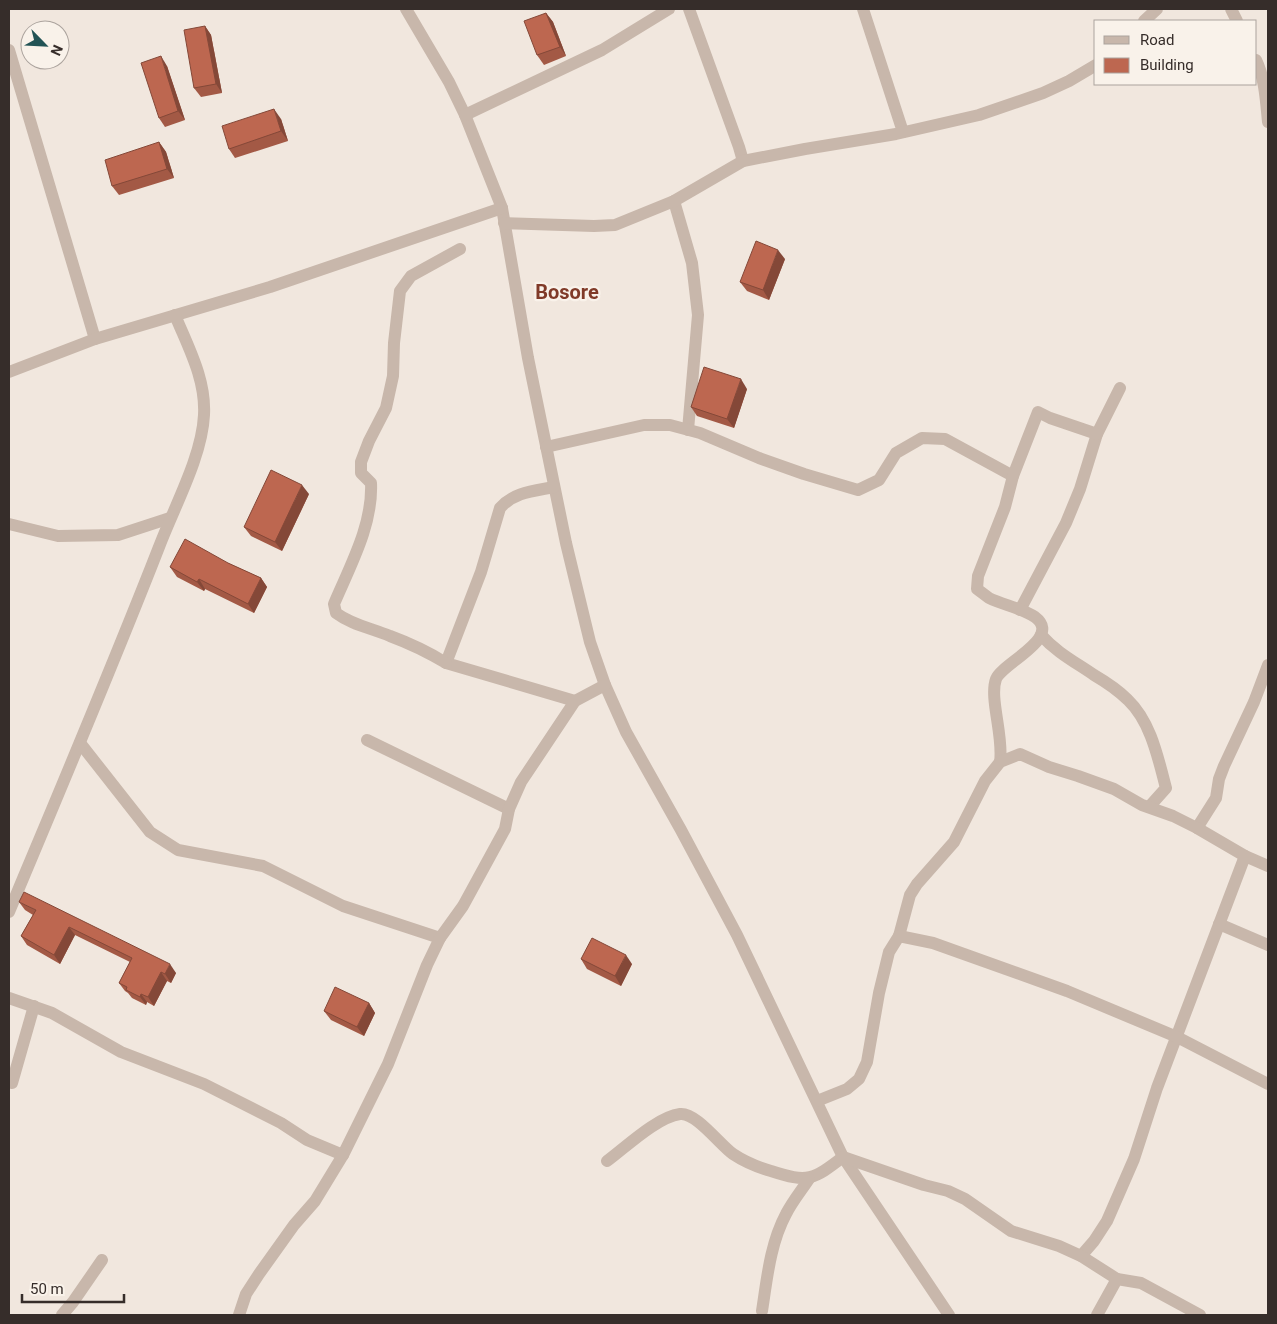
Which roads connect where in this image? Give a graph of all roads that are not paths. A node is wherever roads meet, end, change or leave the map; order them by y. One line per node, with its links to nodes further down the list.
1 (406, 9): 10 (street)
2 (669, 9): 10 (street)
3 (689, 9): 13 (street)
4 (863, 9): 12 (street)
5 (1156, 9): 6 (street)
6 (1145, 20)
7 (9, 50): 19 (street)
8 (1257, 62): 11 (street)
9 (1094, 67): 12 (street)
10 (465, 115): 15 (street)
11 (1268, 122)
12 (903, 132): 13 (street)
13 (743, 162): 14 (street)
14 (674, 201): 16 (street); 22 (street)
15 (502, 208): 16 (street); 18 (street)
16 (504, 223): 24 (street)
17 (460, 249): 31 (street)
18 (175, 315): 19 (street); 27 (street)
19 (94, 339): 20 (street)
20 (9, 372)
21 (1120, 388): 23 (street)
22 (688, 430): 24 (street); 25 (street)
23 (1097, 434): 25 (street); 29 (street)
24 (546, 447): 26 (street)
25 (1013, 476): 29 (street)
26 (554, 487): 31 (street); 33 (street)
27 (170, 518): 28 (street); 36 (street)
28 (9, 524)
29 (1020, 610): 30 (street)
30 (1042, 635): 37 (street); 38 (street)
31 (446, 662): 34 (street)
32 (1268, 665): 40 (street)
33 (605, 685): 34 (street); 53 (street)
34 (575, 701): 39 (street)
35 (367, 740): 39 (street)
36 (80, 744): 43 (street); 46 (street)
37 (1000, 762): 38 (street); 45 (street)
38 (1148, 807): 40 (street)
39 (509, 809): 46 (street)
40 (1196, 828): 41 (street)
41 (1246, 856): 42 (street); 44 (street)
42 (1268, 866)
43 (9, 912)
44 (1219, 924): 47 (street); 50 (street)
45 (899, 936): 50 (street); 53 (street)
46 (440, 938): 54 (street)
47 (1268, 945)
48 (9, 998): 49 (street)
49 (34, 1006): 51 (street); 54 (street)
50 (1177, 1037): 52 (street); 58 (street)
51 (12, 1082)
52 (1268, 1084)
53 (817, 1101): 55 (street)
54 (343, 1155): 63 (street)
55 (843, 1157): 57 (street); 58 (street); 64 (street)
56 (607, 1161): 57 (street)
57 (809, 1179): 61 (street)
58 (1081, 1256): 60 (street)
59 (102, 1260): 62 (street)
60 (1117, 1279): 65 (street); 66 (street)
61 (762, 1311)
62 (62, 1315)
63 (239, 1315)
64 (949, 1315)
65 (1097, 1315)
66 (1200, 1315)

